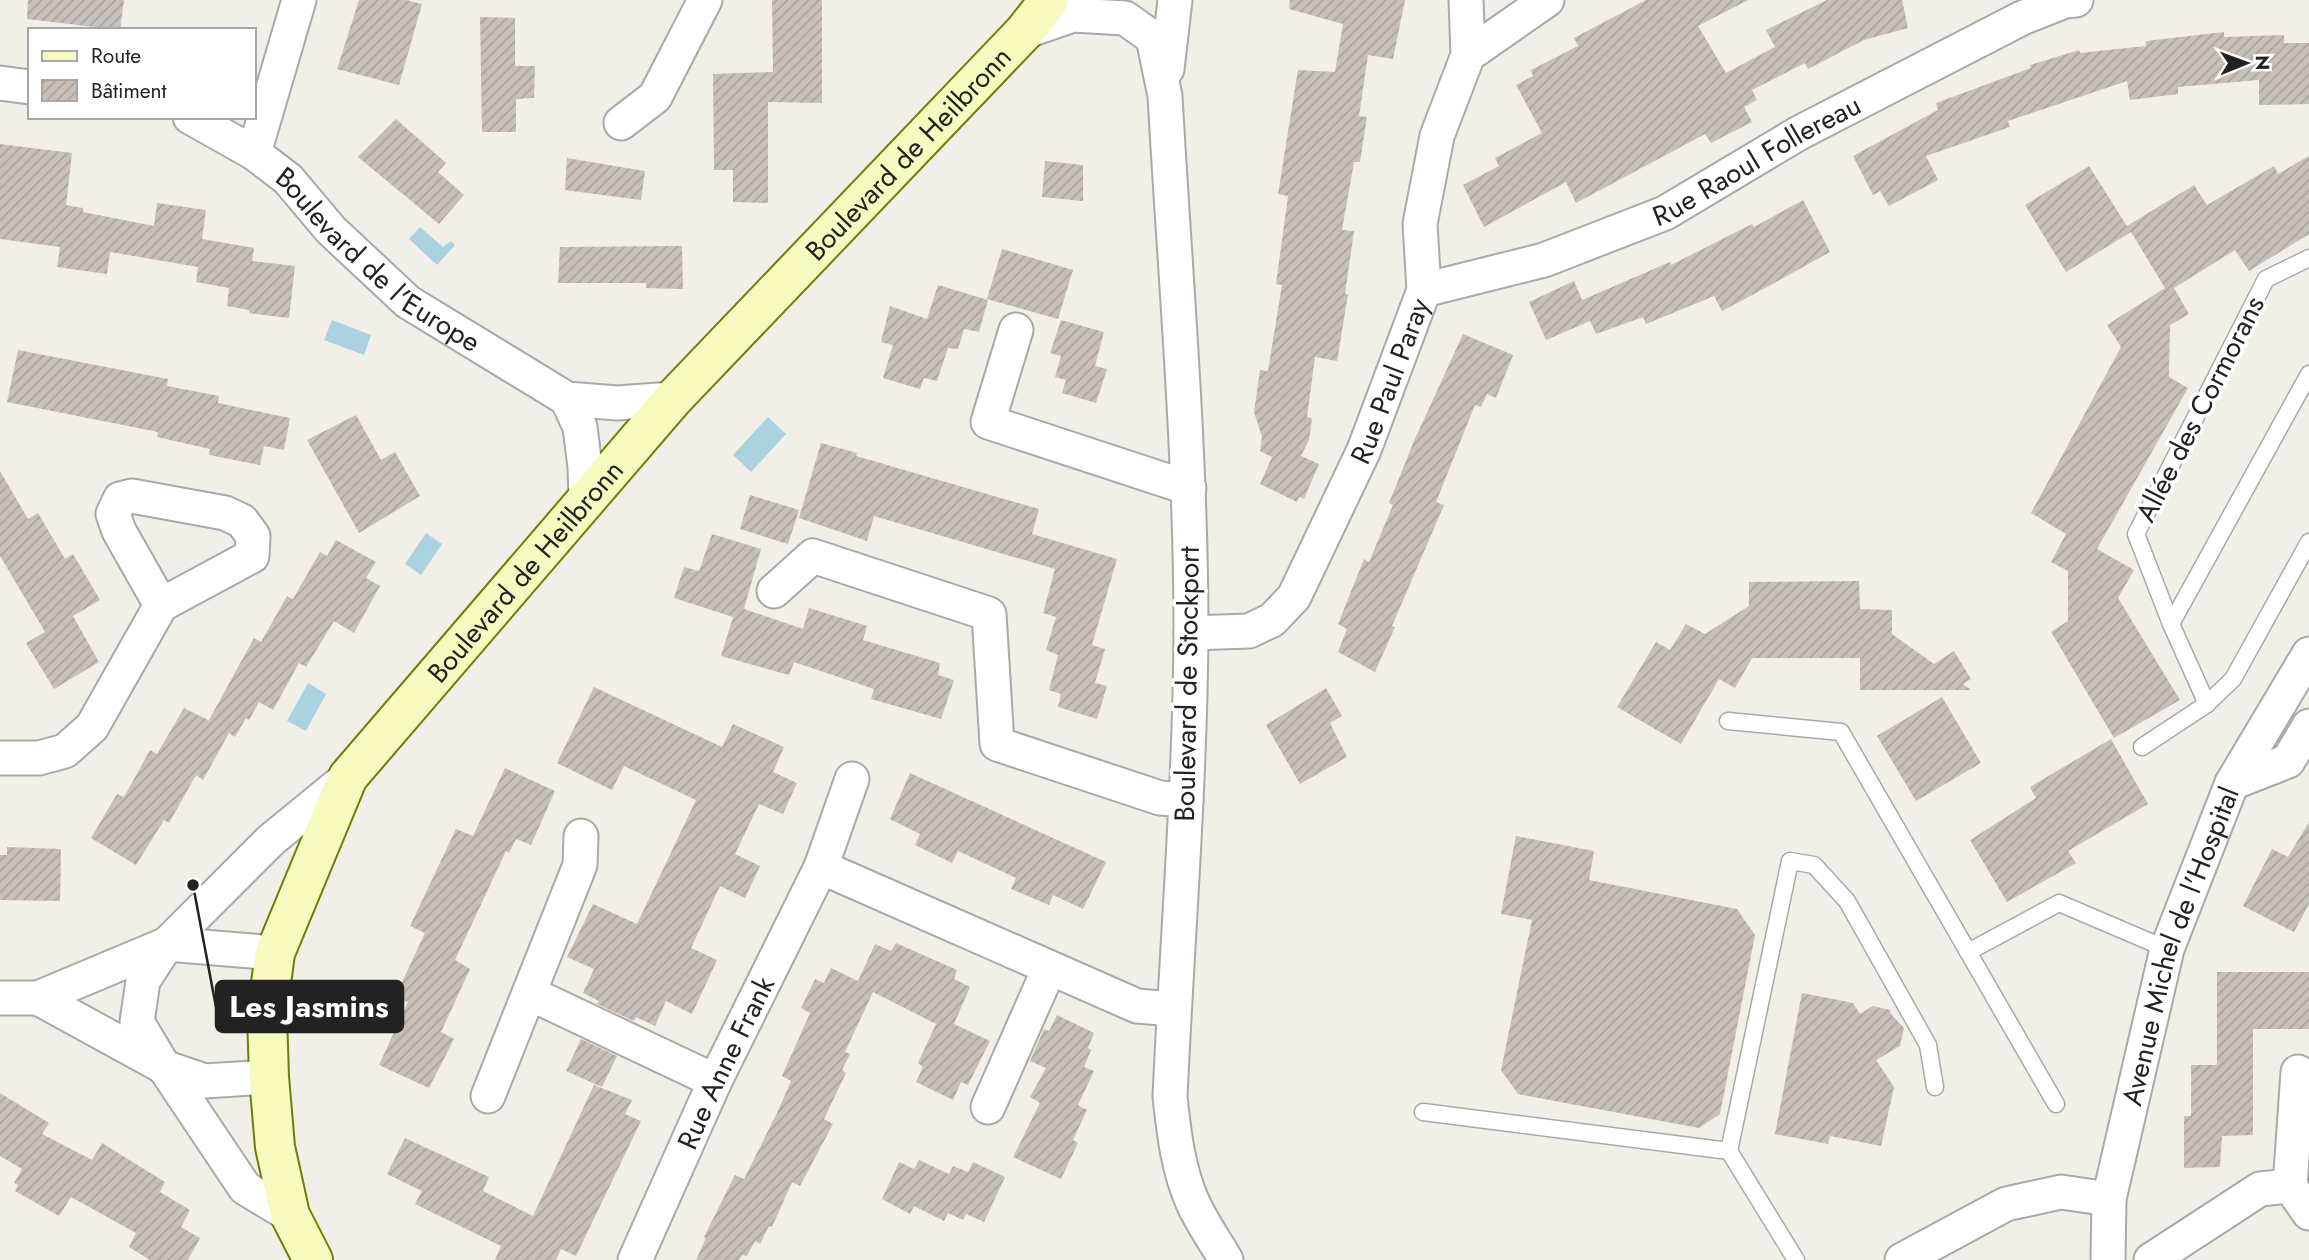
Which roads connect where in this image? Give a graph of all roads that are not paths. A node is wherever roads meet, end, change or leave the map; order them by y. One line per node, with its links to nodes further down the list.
1 (299, 0): 15 (street)
2 (705, 0): 14 (street)
3 (1049, 0): 8 (street, Boulevard de Heilbronn)
4 (1175, 0): 12 (street, Boulevard de Stockport)
5 (1466, 0): 9 (street)
6 (1547, 0): 9 (street)
7 (2076, 0): 17 (street, Rue Raoul Follereau)
8 (1024, 32): 12 (street, Boulevard de Stockport); 21 (street, Boulevard de Heilbronn)
9 (1468, 55): 17 (street, Rue Paul Paray)
10 (0, 83): 11 (street)
11 (28, 87)
12 (1165, 96): 22 (street, Boulevard de Stockport)
13 (194, 119): 15 (street, Boulevard de l'Europe)
14 (621, 123)
15 (254, 153): 20 (street, Boulevard de l'Europe)
16 (2309, 258): 27 (lane, Allée des Cormorans)
17 (1424, 290): 28 (street, Rue Paul Paray)
18 (1016, 330): 22 (street)
19 (2309, 374): 27 (lane)
20 (567, 399): 21 (street, Boulevard de l'Europe); 23 (street)
21 (673, 399): 23 (street, Boulevard de Heilbronn)
22 (1189, 488): 28 (street, Boulevard de Stockport)
23 (586, 500): 35 (street, Boulevard de Heilbronn)
24 (2309, 542): 30 (lane)
25 (774, 591): 38 (street)
26 (161, 605): 34 (street)
27 (2171, 624): 30 (lane, Allée des Cormorans)
28 (1191, 634): 38 (street, Boulevard de Stockport)
29 (2309, 654): 37 (street, Avenue Michel de l'Hospital)
30 (2207, 704): 33 (lane)
31 (1728, 721): 43 (lane)
32 (2309, 726): 37 (street)
33 (2142, 747)
34 (0, 758)
35 (348, 777): 41 (street); 44 (street, Boulevard de Heilbronn)
36 (852, 779): 40 (street, Rue Anne Frank)
37 (2232, 783): 42 (street, Avenue Michel de l'Hospital)
38 (1186, 800): 49 (street, Boulevard de Stockport)
39 (581, 836): 46 (street)
40 (821, 867): 45 (street); 53 (street, Rue Anne Frank)
41 (167, 944): 44 (street); 48 (street); 50 (street)
42 (2167, 949): 43 (lane); 61 (street, Avenue Michel de l'Hospital)
43 (1968, 952): 56 (lane)
44 (275, 953): 52 (street, Boulevard de Heilbronn)
45 (1049, 969): 49 (street); 57 (street)
46 (529, 993): 53 (street); 55 (street)
47 (0, 998): 48 (street)
48 (38, 998): 50 (street)
49 (1174, 1009): 66 (street, Boulevard de Stockport)
50 (164, 1067): 52 (street); 63 (street)
51 (2298, 1072): 60 (street)
52 (269, 1077): 63 (street, Boulevard de Heilbronn)
53 (715, 1081): 65 (street, Rue Anne Frank)
54 (1935, 1087): 59 (lane)
55 (488, 1096)
56 (2056, 1104)
57 (988, 1107)
58 (1423, 1112): 59 (lane)
59 (1729, 1151): 67 (lane)
60 (2290, 1186): 62 (street); 70 (street)
61 (2109, 1199): 68 (street); 69 (street, Avenue Michel de l'Hospital)
62 (2309, 1213)
63 (290, 1214): 64 (street, Boulevard de Heilbronn)
64 (313, 1260)
65 (635, 1260)
66 (1226, 1260)
67 (1796, 1260)
68 (1902, 1260)
69 (2108, 1260)
70 (2151, 1260)

